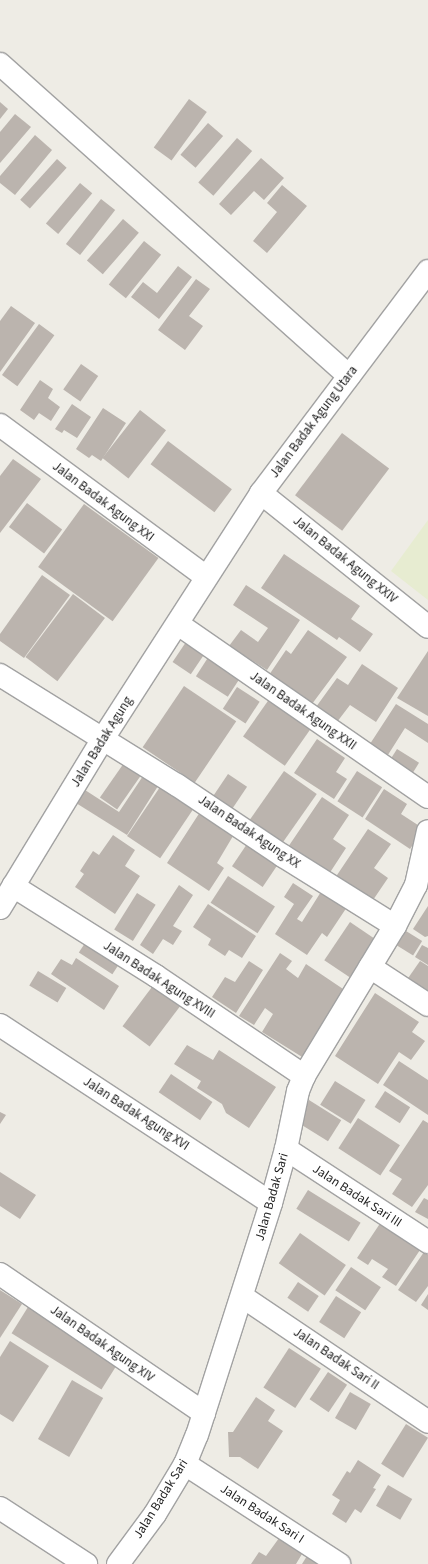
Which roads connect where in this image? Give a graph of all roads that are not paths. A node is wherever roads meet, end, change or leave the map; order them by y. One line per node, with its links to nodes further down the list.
1 (0, 64): 3 (street)
2 (428, 271): 3 (street, Jalan Badak Agung Utara)
3 (349, 376): 5 (street, Jalan Badak Agung Utara)
4 (0, 425): 6 (street, Jalan Badak Agung XXI)
5 (261, 493): 6 (street, Jalan Badak Agung Utara); 8 (street, Jalan Badak Agung XXIV)
6 (206, 577): 7 (street, Jalan Badak Agung)
7 (178, 624): 10 (street, Jalan Badak Agung); 11 (street, Jalan Badak Agung XXII)
8 (428, 626)
9 (0, 675): 10 (street, Jalan Badak Agung XX)
10 (102, 740): 13 (street, Jalan Badak Agung); 16 (street, Jalan Badak Agung XX)
11 (428, 797)
12 (428, 831): 14 (street, Jalan Badak Sari)
13 (13, 886): 15 (street, Jalan Badak Agung); 20 (street, Jalan Badak Agung XVIII)
14 (422, 889): 16 (street, Jalan Badak Sari)
15 (0, 908)
16 (395, 926): 17 (street, Jalan Badak Sari)
17 (370, 967): 18 (street); 20 (street, Jalan Badak Sari)
18 (428, 1005)
19 (0, 1025): 22 (street, Jalan Badak Agung XVI)
20 (304, 1076): 21 (street, Jalan Badak Sari)
21 (286, 1149): 22 (street, Jalan Badak Sari); 23 (street, Jalan Badak Sari III)
22 (271, 1203): 25 (street, Jalan Badak Sari)
23 (428, 1242)
24 (0, 1274): 26 (street, Jalan Badak Agung XIV)
25 (243, 1297): 26 (street, Jalan Badak Sari); 27 (street, Jalan Badak Sari II)
26 (204, 1413): 28 (street, Jalan Badak Sari)
27 (428, 1422)
28 (185, 1464): 31 (street, Jalan Badak Sari); 32 (street, Jalan Badak Sari I)
29 (0, 1508): 30 (street)
30 (86, 1564)
31 (118, 1564)
32 (339, 1564)

